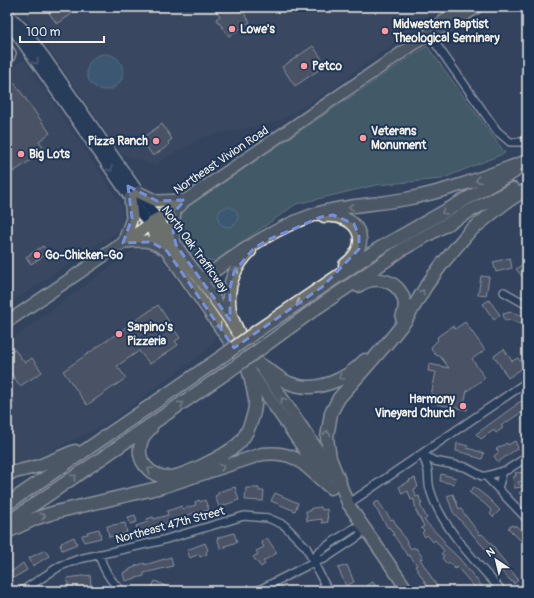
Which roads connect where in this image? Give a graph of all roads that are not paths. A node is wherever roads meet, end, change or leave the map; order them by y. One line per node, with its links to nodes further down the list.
1 (459, 7): 4 (main road, Northeast Vivion Road)
2 (477, 7): 4 (main road, Northeast Vivion Road)
3 (8, 17): 12 (main road, North Oak Trafficway)
4 (429, 34): 7 (street); 13 (main road, Northeast Vivion Road)
5 (7, 46): 6 (street)
6 (7, 61)
7 (527, 140)
8 (527, 160): 17 (highway, one-way to 17)
9 (527, 165): 18 (highway, one-way to 18)
10 (527, 183): 21 (highway)
11 (527, 189): 36 (highway, one-way to 11)
12 (134, 195): 13 (main road); 14 (main road, North Oak Trafficway); 15 (main road)
13 (185, 200): 14 (main road, Northeast Vivion Road); 16 (main road)
14 (153, 222): 15 (main road, Northeast Vivion Road); 16 (main road, North Oak Trafficway); 22 (main road)
15 (123, 243): 16 (main road); 23 (main road, Northeast Vivion Road)
16 (171, 248): 17 (main road, North Oak Trafficway); 25 (main road, North Oak Trafficway, one-way to 25)
17 (201, 280): 22 (main road, North Oak Trafficway)
18 (322, 287): 24 (highway, one-way to 18); 28 (highway, one-way to 28, bridge)
19 (504, 292): 20 (street)
20 (527, 305)
21 (318, 307): 25 (highway, one-way to 25); 27 (highway, one-way to 21, bridge)
22 (226, 315): 24 (main road, North Oak Trafficway)
23 (7, 322)
24 (239, 334): 25 (main road, North Oak Trafficway)
25 (253, 365): 27 (highway, one-way to 27); 36 (main road, North Oak Trafficway)
26 (527, 382): 29 (street)
27 (163, 416): 41 (highway, one-way to 27)
28 (96, 442): 34 (highway); 38 (highway)
29 (422, 454): 31 (street); 32 (street); 39 (street)
30 (527, 457): 33 (street)
31 (434, 461): 32 (street); 35 (street)
32 (427, 467): 51 (street)
33 (504, 471): 35 (street); 37 (street)
34 (7, 474)
35 (486, 476): 37 (street)
36 (336, 486): 39 (main road, North Oak Trafficway); 43 (highway, one-way to 36)
37 (498, 488): 40 (street)
38 (7, 504)
39 (348, 504): 42 (main road, North Oak Trafficway)
40 (527, 519)
41 (7, 523)
42 (364, 528): 45 (street); 50 (main road, North Oak Trafficway)
43 (7, 532)
44 (99, 554): 45 (street, Northeast 47th Street); 46 (street, Northeast 47th Street); 47 (street)
45 (314, 562): 48 (street); 49 (street, Northeast 47th Street)
46 (22, 591)
47 (122, 591)
48 (257, 591)
49 (328, 591)
50 (408, 591)
51 (502, 591)

